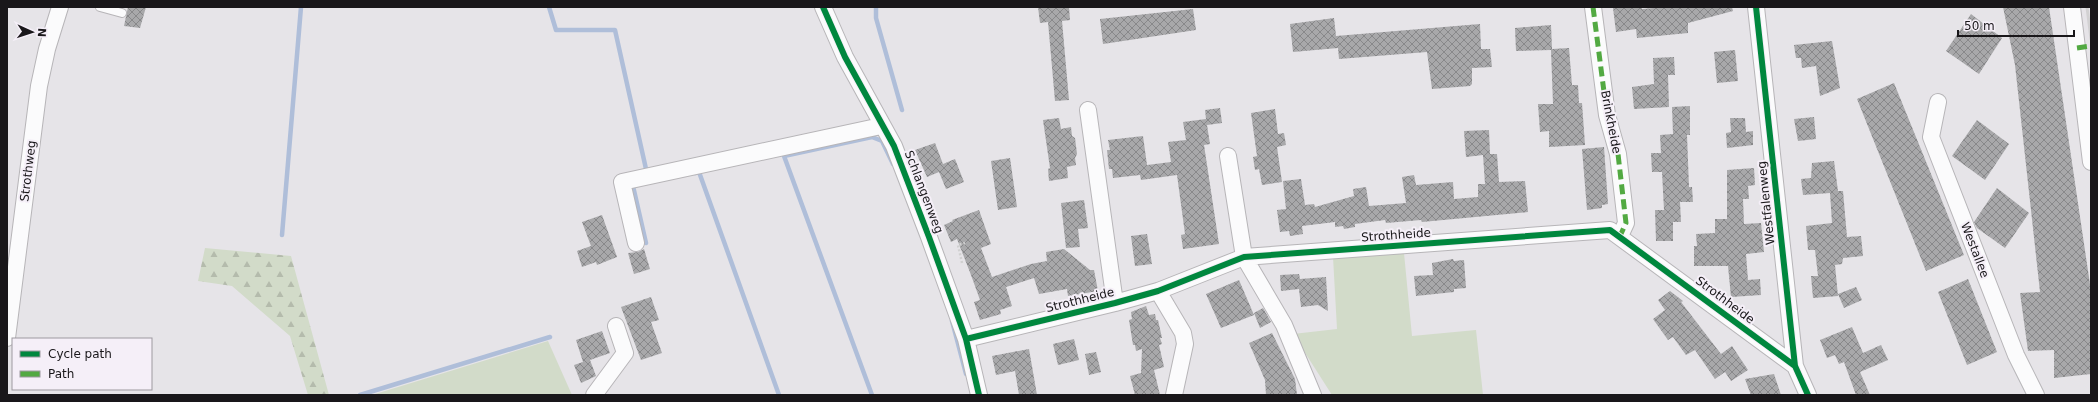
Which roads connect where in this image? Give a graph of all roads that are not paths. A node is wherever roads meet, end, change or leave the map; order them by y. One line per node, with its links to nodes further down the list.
1 (60, 7): 17 (street, Strothweg)
2 (100, 7): 7 (lane)
3 (823, 7): 10 (street, Schlangenweg)
4 (1593, 7): 13 (street, Brinkheide)
5 (1756, 7): 22 (street, Westfalenweg)
6 (2072, 7): 12 (street)
7 (122, 13)
8 (1938, 102): 28 (street, Westallee)
9 (1088, 110): 18 (street, Strothheide)
10 (881, 126): 14 (street); 21 (street, Schlangenweg)
11 (1228, 156): 15 (street)
12 (2091, 162)
13 (1620, 236): 15 (street, Strothheide); 22 (street, Strothheide)
14 (636, 243)
15 (1244, 257): 16 (street, Strothheide); 26 (street)
16 (1158, 290): 18 (street, Strothheide); 25 (street)
17 (9, 296): 20 (street, Strothweg)
18 (1115, 303): 21 (street, Strothheide)
19 (616, 326): 23 (street)
20 (7, 338)
21 (966, 340): 24 (street, Schlangenweg)
22 (1795, 366): 27 (street, Westfalenweg)
23 (594, 395)
24 (979, 395)
25 (1174, 395)
26 (1313, 395)
27 (1808, 395)
28 (2036, 395)

